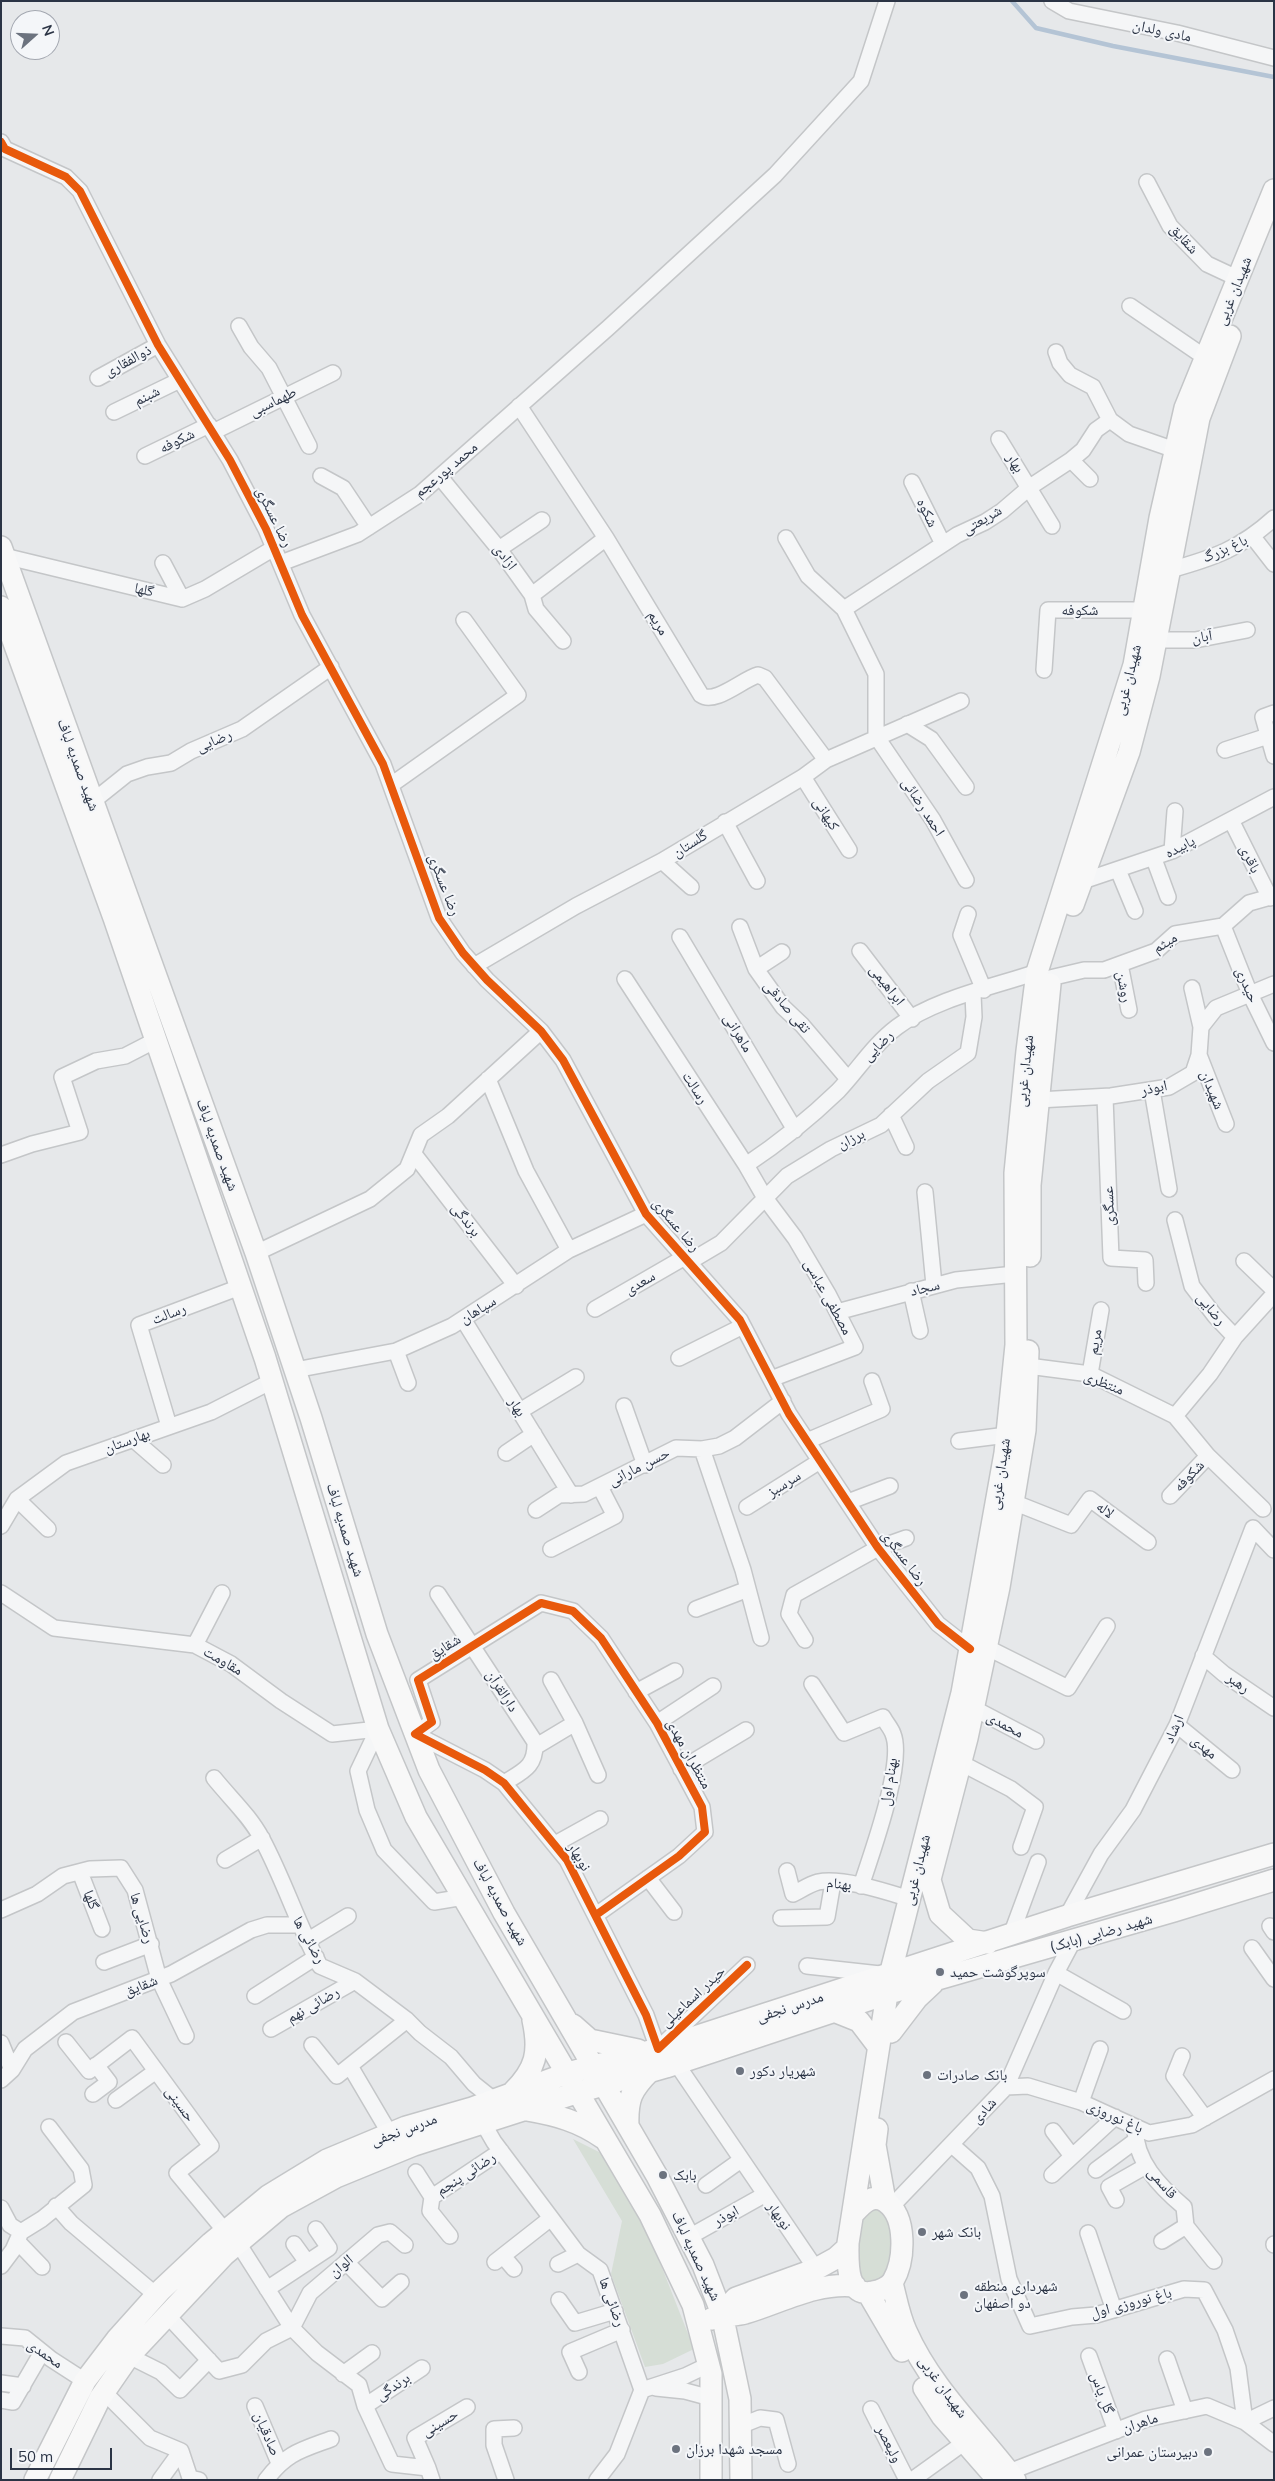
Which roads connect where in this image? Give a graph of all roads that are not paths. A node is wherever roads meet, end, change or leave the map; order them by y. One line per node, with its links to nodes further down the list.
1 (887, 1): 18 (street, محمد پورعجم)
2 (1052, 1): 3 (street, مادی ولدان)
3 (1274, 58)
4 (1, 142): 11 (street, رضا عسگری)
5 (1147, 182): 8 (street, شقایق)
6 (1274, 190): 8 (main road, شهیدان غربی)
7 (1274, 224): 46 (main road, شهیدان غربی)
8 (1239, 279): 13 (main road, شهیدان غربی)
9 (1130, 306): 13 (street)
10 (238, 326): 17 (street)
11 (158, 345): 15 (street, ذوالفقاری); 16 (street, رضا عسگری)
12 (1056, 352): 20 (street)
13 (1206, 358): 24 (main road, شهیدان غربی)
14 (333, 373): 17 (street, طهماسبی)
15 (98, 378)
16 (180, 380): 19 (street, شبنم); 21 (street, رضا عسگری)
17 (285, 397): 21 (street, طهماسبی); 23 (street)
18 (519, 406): 28 (street, محمد پورعجم); 37 (street, مریم)
19 (114, 412)
20 (1110, 420): 24 (street); 26 (street, شریعتی)
21 (211, 428): 25 (street, شکوفه); 40 (street, رضا عسگری)
22 (999, 439): 31 (street, بهار)
23 (309, 446)
24 (1175, 450): 51 (main road, شهیدان غربی)
25 (145, 456)
26 (1071, 460): 29 (street); 31 (street, شریعتی)
27 (321, 476): 35 (street)
28 (440, 478): 35 (street, محمد پورعجم); 41 (street, ازادی)
29 (1090, 479)
30 (912, 482): 39 (street, شکوه)
31 (1030, 487): 34 (street, بهار); 39 (street, شریعتی)
32 (1274, 518): 36 (street, باغ بزرگ)
33 (542, 520): 41 (street)
34 (1052, 526)
35 (369, 527): 44 (street, محمد پورعجم)
36 (1253, 537): 45 (street); 46 (street, باغ بزرگ)
37 (606, 538): 47 (street); 65 (street, مریم)
38 (786, 538): 50 (street)
39 (943, 544): 50 (street, شریعتی)
40 (274, 548): 44 (street, رضا عسگری); 48 (street)
41 (499, 549): 47 (street, ازادی)
42 (3, 551): 48 (street, گلها); 70 (main road, شهید صمدیه لباف)
43 (163, 563): 48 (street)
44 (280, 563): 56 (street, رضا عسگری)
45 (1274, 564)
46 (1170, 570): 54 (main road, شهیدان غربی)
47 (532, 594): 55 (street, ازادی)
48 (182, 598)
49 (1, 606): 79 (main road, شهید صمدیه لباف)
50 (844, 609): 61 (street)
51 (1143, 610): 57 (street, شکوفه); 96 (main road, شهیدان غربی)
52 (464, 620): 67 (street)
53 (1247, 630): 54 (street, آبان)
54 (1156, 640): 82 (main road, شهیدان غربی)
55 (564, 641)
56 (331, 667): 67 (street, رضا عسگری); 70 (street, رضایی)
57 (1044, 670)
58 (961, 701): 60 (street, گلستان)
59 (1268, 715): 62 (street)
60 (906, 724): 61 (street, گلستان); 68 (street)
61 (876, 736): 65 (street, گلستان); 80 (street, احمد رضائی)
62 (1268, 736): 63 (street); 64 (street)
63 (1225, 750)
64 (1274, 756)
65 (826, 760): 66 (street, گلستان)
66 (802, 777): 73 (street, گلستان); 74 (street, کیهانی)
67 (391, 785): 94 (street, رضا عسگری)
68 (966, 787)
69 (1274, 797): 72 (street, پابیده)
70 (92, 802): 79 (main road, شهید صمدیه لباف)
71 (1175, 811): 75 (street)
72 (1231, 820): 75 (street, پابیده); 84 (street, باقری)
73 (725, 822): 77 (street, گلستان); 81 (street)
74 (849, 850)
75 (1172, 851): 76 (street, پابیده)
76 (1154, 859): 78 (street, پابیده); 85 (street)
77 (662, 861): 83 (street); 94 (street, گلستان)
78 (1118, 870): 82 (street, پابیده); 86 (street)
79 (109, 877): 106 (main road, شهید صمدیه لباف); 127 (main road, شهید صمدیه لباف)
80 (966, 880)
81 (757, 881)
82 (1080, 882): 96 (main road, شهیدان غربی)
83 (691, 887)
84 (1272, 897): 88 (street)
85 (1168, 898)
86 (1135, 911)
87 (968, 914): 100 (street)
88 (1223, 926): 93 (street, میثم); 101 (street, حیدری)
89 (740, 927): 95 (street, تقی صادقی)
90 (680, 937): 116 (street, ماهرانی)
91 (860, 951): 103 (street, ابراهیمی)
92 (782, 952): 95 (street)
93 (1120, 964): 96 (street, میثم); 102 (street, روشن)
94 (474, 966): 105 (street, رضا عسگری)
95 (756, 969): 110 (street, تقی صادقی)
96 (1044, 975): 100 (street, رضایی); 113 (main road, شهیدان غربی); 130 (main road, شهیدان غربی)
97 (624, 979): 120 (street, رسالت)
98 (1274, 984): 101 (street)
99 (1192, 988): 104 (street, ابوذر)
100 (978, 992): 103 (street, رضایی); 114 (street, برزان)
101 (1250, 994): 104 (street); 107 (street, حیدری)
102 (1129, 1010)
103 (912, 1019): 110 (street, رضایی)
104 (1201, 1027): 108 (street, ابوذر)
105 (541, 1031): 109 (street); 124 (street, رضا عسگری)
106 (156, 1040): 119 (street); 133 (main road, شهید صمدیه لباف)
107 (1274, 1043)
108 (1199, 1055): 111 (street, ابوذر); 115 (street, شهیدان)
109 (488, 1079): 118 (street); 126 (street)
110 (848, 1079): 116 (street, رضایی)
111 (1152, 1090): 112 (street, ابوذر); 121 (street)
112 (1105, 1097): 113 (street, ابوذر); 131 (street, عسگری)
113 (1038, 1100): 147 (main road, شهیدان غربی)
114 (891, 1115): 117 (street); 123 (street, برزان)
115 (1226, 1124)
116 (795, 1130): 120 (street, رضایی)
117 (906, 1146)
118 (414, 1154): 127 (street); 134 (street, برندگی)
119 (1, 1155)
120 (746, 1165): 123 (street, رسالت)
121 (1170, 1190)
122 (925, 1192): 132 (street)
123 (766, 1198): 128 (street, برزان); 140 (street, مصطفی عباسی)
124 (646, 1214): 126 (street, سپاهان); 128 (street, رضا عسگری)
125 (1175, 1220): 144 (street, رضایی)
126 (569, 1250): 134 (street, سپاهان)
127 (256, 1254): 148 (main road, شهید صمدیه لباف)
128 (687, 1260): 138 (street, سعدی); 142 (street, رضا عسگری)
129 (1244, 1261): 135 (street)
130 (1015, 1274): 132 (street, سجاد); 161 (main road, شهیدان غربی)
131 (1146, 1283)
132 (934, 1285): 136 (street, سجاد)
133 (240, 1286): 152 (main road, شهید صمدیه لباف); 159 (street, رسالت)
134 (516, 1286): 141 (street, سپاهان)
135 (1274, 1290)
136 (912, 1291): 140 (street, سجاد); 143 (street)
137 (1274, 1294): 144 (street)
138 (595, 1310)
139 (1101, 1310): 149 (street, مریم)
140 (837, 1312): 151 (street, مصطفی عباسی)
141 (463, 1319): 145 (street, سپاهان); 157 (street, بهار)
142 (743, 1326): 146 (street); 151 (street, رضا عسگری)
143 (920, 1331)
144 (1235, 1337): 158 (street)
145 (396, 1351): 148 (street, سپاهان); 154 (street)
146 (679, 1358)
147 (1028, 1366): 149 (street, منتظری); 177 (main road, شهیدان غربی)
148 (295, 1370): 214 (main road, شهید صمدیه لباف)
149 (1090, 1374): 158 (street, منتظری)
150 (576, 1377): 157 (street)
151 (771, 1379): 155 (street, رضا عسگری)
152 (272, 1381): 159 (street, بهارستان); 212 (main road, شهید صمدیه لباف)
153 (872, 1381): 163 (street)
154 (408, 1383)
155 (783, 1402): 163 (street, رضا عسگری); 165 (street, حسن مارانی)
156 (624, 1406): 170 (street)
157 (520, 1411): 160 (street, بهار)
158 (1175, 1416): 167 (street, منتظری)
159 (168, 1426): 162 (street, بهارستان)
160 (534, 1434): 166 (street); 173 (street, بهار)
161 (1006, 1435): 164 (street); 183 (main road, شهیدان غربی)
162 (133, 1439): 169 (street); 175 (street, بهارستان)
163 (807, 1441): 168 (street, رضا عسگری)
164 (959, 1441)
165 (702, 1450): 170 (street, حسن مارانی); 189 (street)
166 (506, 1453)
167 (1208, 1456): 174 (street, شکوفه); 179 (street, منتظری)
168 (820, 1461): 176 (street, رضا عسگری); 178 (street, سرسبز)
169 (163, 1465)
170 (645, 1465): 172 (street, حسن مارانی)
171 (890, 1486): 176 (street)
172 (600, 1487): 173 (street, حسن مارانی); 187 (street)
173 (571, 1495): 180 (street, حسن مارانی)
174 (1170, 1496)
175 (17, 1499): 181 (street, بهارستان); 182 (street)
176 (848, 1502): 186 (street, رضا عسگری)
177 (1013, 1502): 183 (main road, شهیدان غربی); 185 (street, لاله)
178 (747, 1507)
179 (1263, 1509)
180 (536, 1510)
181 (1, 1526)
182 (48, 1529)
183 (999, 1534): 200 (main road, شهیدان غربی)
184 (906, 1538): 186 (street)
185 (1148, 1542)
186 (878, 1548): 197 (street); 200 (street, رضا عسگری)
187 (551, 1550)
188 (1274, 1550): 201 (street, ارشاد)
189 (748, 1589): 194 (street); 196 (street)
190 (1, 1593): 198 (street, مقاومت)
191 (222, 1593): 198 (street)
192 (438, 1594): 199 (street, دارالقرآن)
193 (541, 1603): 199 (street, شقایق); 206 (street, منتظران مهدی)
194 (696, 1608)
195 (1107, 1626): 200 (street, رضا عسگری)
196 (761, 1638)
197 (806, 1640)
198 (195, 1645): 212 (street, مقاومت)
199 (472, 1646): 214 (street, شقایق); 216 (street, دارالقرآن)
200 (978, 1648): 207 (main road, شهیدان غربی); 238 (main road, شهیدان غربی)
201 (1203, 1656): 208 (street, رهبر); 211 (street, ارشاد)
202 (675, 1670): 206 (street)
203 (551, 1680): 209 (street)
204 (812, 1684): 236 (street, بهنام اول)
205 (713, 1686): 210 (street)
206 (636, 1692): 210 (street, منتظران مهدی)
207 (973, 1708): 215 (street, محمدی); 217 (main road, شهیدان غربی)
208 (1274, 1708)
209 (576, 1723): 216 (street); 220 (street)
210 (657, 1723): 218 (street, منتظران مهدی)
211 (1177, 1725): 219 (street, مهدی); 243 (street, ارشاد)
212 (378, 1729): 237 (main road, شهید صمدیه لباف); 237 (street)
213 (746, 1730): 218 (street)
214 (414, 1734): 222 (street, نوبهار); 267 (main road, شهید صمدیه لباف)
215 (1036, 1741)
216 (535, 1747): 222 (street)
217 (960, 1763): 226 (street); 233 (main road, شهیدان غربی)
218 (681, 1769): 232 (street, منتظران مهدی)
219 (1232, 1770)
220 (598, 1775)
221 (214, 1778): 224 (street, رضائی ها)
222 (504, 1783): 225 (street, نوبهار)
223 (600, 1818): 225 (street)
224 (262, 1838): 228 (street); 245 (street, رضائی ها)
225 (555, 1844): 241 (street, نوبهار)
226 (1021, 1847)
227 (1274, 1854): 243 (main road, شهید رضایی (بابک))
228 (225, 1860)
229 (1038, 1862): 247 (street)
230 (787, 1871): 235 (street, بهنام)
231 (80, 1872): 239 (street, رضایی ها); 246 (street, گلها); 251 (street, رضایی ها)
232 (648, 1878): 240 (street); 241 (street, منتظران مهدی)
233 (930, 1880): 250 (main road); 262 (main road, شهیدان غربی)
234 (1274, 1880): 249 (main road, شهید رضایی (بابک))
235 (832, 1882): 236 (street, بهنام); 244 (street)
236 (861, 1886): 238 (street, بهنام)
237 (464, 1897): 264 (main road, شهید صمدیه لباف)
238 (910, 1899): 262 (main road, شهیدان غربی)
239 (1, 1910)
240 (674, 1912)
241 (596, 1915): 277 (street, نوبهار)
242 (348, 1916): 248 (street)
243 (1067, 1916): 247 (main road, شهید رضایی (بابک))
244 (781, 1918)
245 (299, 1925): 248 (street, رضائی ها); 258 (street, شقایق)
246 (102, 1929)
247 (1011, 1935): 250 (main road, شهید رضایی (بابک))
248 (307, 1941): 253 (street, رضائی ها)
249 (1073, 1941): 257 (street, شادی); 260 (main road, شهید رضایی (بابک))
250 (988, 1943): 262 (main road, شهید رضایی (بابک))
251 (151, 1944): 254 (street); 258 (street, رضایی ها)
252 (1252, 1948): 259 (street)
253 (316, 1957): 261 (street, رضائی ها); 263 (street)
254 (104, 1962)
255 (747, 1965): 277 (street, حیدر اسماعیلی)
256 (807, 1966): 262 (street)
257 (1056, 1973): 266 (street); 287 (street, شادی)
258 (160, 1979): 270 (street, رضایی ها); 284 (street, شقایق)
259 (1274, 1979)
260 (937, 1980): 262 (main road, شهید رضایی (بابک)); 271 (main road)
261 (355, 1981): 268 (street, رضائی ها); 269 (street, رضائی نهم)
262 (894, 1983): 265 (main road, مدرس نجفی); 271 (main road, شهیدان غربی); 277 (main road, مدرس نجفی)
263 (255, 1996)
264 (531, 2010): 283 (main road, شهید صمدیه لباف); 291 (main road)
265 (834, 2011): 271 (main road); 278 (main road, مدرس نجفی)
266 (1123, 2011)
267 (565, 2018): 277 (main road); 281 (main road, شهید صمدیه لباف)
268 (406, 2020): 280 (street); 291 (street, رضائی ها)
269 (271, 2029)
270 (186, 2036)
271 (885, 2039): 314 (main road, شهیدان غربی); 317 (main road, شهیدان غربی)
272 (66, 2042): 279 (street)
273 (1, 2043): 284 (street)
274 (312, 2045): 280 (street)
275 (1100, 2049): 292 (street)
276 (1182, 2056): 294 (street)
277 (652, 2057): 278 (main road, مدرس نجفی); 281 (main road, مدرس نجفی); 286 (main road, مدرس نجفی); 296 (main road)
278 (676, 2063): 305 (street, نوبهار)
279 (96, 2066): 282 (street, حسینی); 289 (street)
280 (350, 2066): 299 (street)
281 (593, 2066): 283 (main road, مدرس نجفی); 286 (main road, شهید صمدیه لباف)
282 (156, 2071): 290 (street); 324 (street, حسینی)
283 (568, 2073): 288 (main road, شهید صمدیه لباف); 291 (main road, مدرس نجفی)
284 (7, 2075)
285 (1273, 2082): 294 (street, باغ نوروزی)
286 (604, 2085): 288 (main road, مدرس نجفی); 296 (main road, شهید صمدیه لباف)
287 (1006, 2087): 292 (street, باغ نوروزی); 302 (street, شادی)
288 (579, 2092): 291 (main road, مدرس نجفی); 301 (main road, شهید صمدیه لباف)
289 (93, 2094)
290 (116, 2100)
291 (510, 2101): 295 (main road, مدرس نجفی); 299 (main road, مدرس نجفی); 301 (main road)
292 (1081, 2102): 293 (street, باغ نوروزی)
293 (1115, 2117): 300 (street, باغ نوروزی); 304 (street)
294 (1205, 2118): 300 (street, باغ نوروزی)
295 (483, 2123): 303 (street, رضائی ها); 324 (main road, مدرس نجفی)
296 (628, 2126): 325 (main road, شهید صمدیه لباف)
297 (48, 2127): 315 (street)
298 (1053, 2131): 304 (street)
299 (390, 2134): 324 (main road, مدرس نجفی)
300 (1135, 2134): 306 (street, قاسمی); 307 (street)
301 (608, 2141): 349 (main road, شهید صمدیه لباف)
302 (952, 2146): 314 (street, شادی); 345 (street, باغ نوروزی اول)
303 (501, 2151): 312 (street, رضائی پنجم); 318 (street, رضائی ها)
304 (1072, 2156): 309 (street)
305 (741, 2160): 310 (street); 311 (street, نوبهار)
306 (1146, 2166): 313 (street); 319 (street, قاسمی)
307 (1096, 2170)
308 (416, 2172): 312 (street)
309 (1052, 2175)
310 (706, 2185)
311 (764, 2195): 325 (street, ابوذر); 338 (street, نوبهار)
312 (432, 2197): 323 (street)
313 (1116, 2200)
314 (888, 2204): 317 (main road); 340 (main road)
315 (56, 2206): 322 (street); 343 (street)
316 (1, 2208): 322 (street)
317 (854, 2212): 329 (main road)
318 (551, 2218): 330 (street, رضائی ها); 337 (street)
319 (1186, 2226): 326 (street); 331 (street, قاسمی)
320 (316, 2229): 332 (street)
321 (1088, 2233): 345 (street)
322 (19, 2236): 335 (street); 336 (street)
323 (450, 2236)
324 (232, 2237): 341 (street, حسینی); 343 (main road, مدرس نجفی); 348 (main road, مدرس نجفی)
325 (689, 2237): 347 (main road, شهید صمدیه لباف)
326 (1162, 2241)
327 (294, 2244): 332 (street)
328 (406, 2245): 333 (street, الوان)
329 (848, 2247): 338 (main road); 342 (main road)
330 (578, 2254): 334 (street); 346 (street, رضائی ها)
331 (1214, 2260)
332 (307, 2262): 341 (street)
333 (346, 2262): 339 (street); 350 (street, الوان)
334 (558, 2264)
335 (1, 2266)
336 (42, 2267)
337 (514, 2269)
338 (816, 2269): 347 (main road)
339 (400, 2282)
340 (892, 2283): 342 (main road); 387 (main road, شهیدان غربی)
341 (267, 2289): 350 (street, حسینی)
342 (861, 2290): 347 (main road); 381 (main road, شهیدان غربی)
343 (156, 2295): 363 (main road, مدرس نجفی)
344 (559, 2300): 346 (street)
345 (1114, 2310): 376 (street, باغ نوروزی اول)
346 (615, 2311): 351 (street, رضائی ها)
347 (722, 2314): 349 (main road); 377 (main road, شهید صمدیه لباف)
348 (167, 2315): 355 (main road, مدرس نجفی); 358 (street)
349 (698, 2324): 359 (main road, شهید صمدیه لباف)
350 (292, 2328): 358 (street); 362 (street, حسینی)
351 (622, 2330): 361 (street); 366 (street, رضائی ها)
352 (1, 2336): 353 (street, محمدی)
353 (42, 2352): 363 (street, محمدی); 365 (street)
354 (372, 2353): 362 (street)
355 (129, 2356): 358 (street); 367 (main road, مدرس نجفی)
356 (1089, 2356): 379 (street, گل یاس)
357 (1167, 2358): 375 (street)
358 (209, 2360)
359 (708, 2365): 366 (street); 368 (main road, شهید صمدیه لباف)
360 (422, 2368): 371 (street, برندگی)
361 (579, 2372)
362 (343, 2374): 371 (street, حسینی)
363 (86, 2380): 388 (main road, مدرس نجفی)
364 (1, 2383): 365 (street)
365 (23, 2386): 369 (street)
366 (642, 2390): 368 (street); 394 (street)
367 (104, 2392): 383 (street); 389 (main road, مدرس نجفی)
368 (711, 2398): 395 (main road, شهید صمدیه لباف)
369 (1, 2400)
370 (255, 2406): 384 (street, صادقیان)
371 (365, 2406): 386 (street, حسینی)
372 (467, 2407): 386 (street, حسینی)
373 (1274, 2408): 376 (street)
374 (872, 2409): 397 (street, ولیعصر)
375 (1185, 2411): 376 (street, ماهران); 379 (street, ماهران)
376 (1245, 2422): 382 (street, ماهران)
377 (740, 2426): 385 (street); 396 (main road, شهید صمدیه لباف)
378 (514, 2428): 393 (street)
379 (1116, 2431): 387 (street, ماهران)
380 (331, 2440): 384 (street)
381 (965, 2442): 387 (main road, شهیدان غربی); 398 (street, ولیعصر)
382 (1274, 2444)
383 (181, 2450): 390 (street); 391 (street)
384 (279, 2462): 392 (street)
385 (788, 2464)
386 (430, 2474)
387 (1007, 2477)
388 (35, 2480)
389 (60, 2480)
390 (160, 2480)
391 (198, 2480)
392 (266, 2480)
393 (506, 2480)
394 (597, 2480)
395 (711, 2480)
396 (741, 2480)
397 (907, 2480)
398 (912, 2480)

